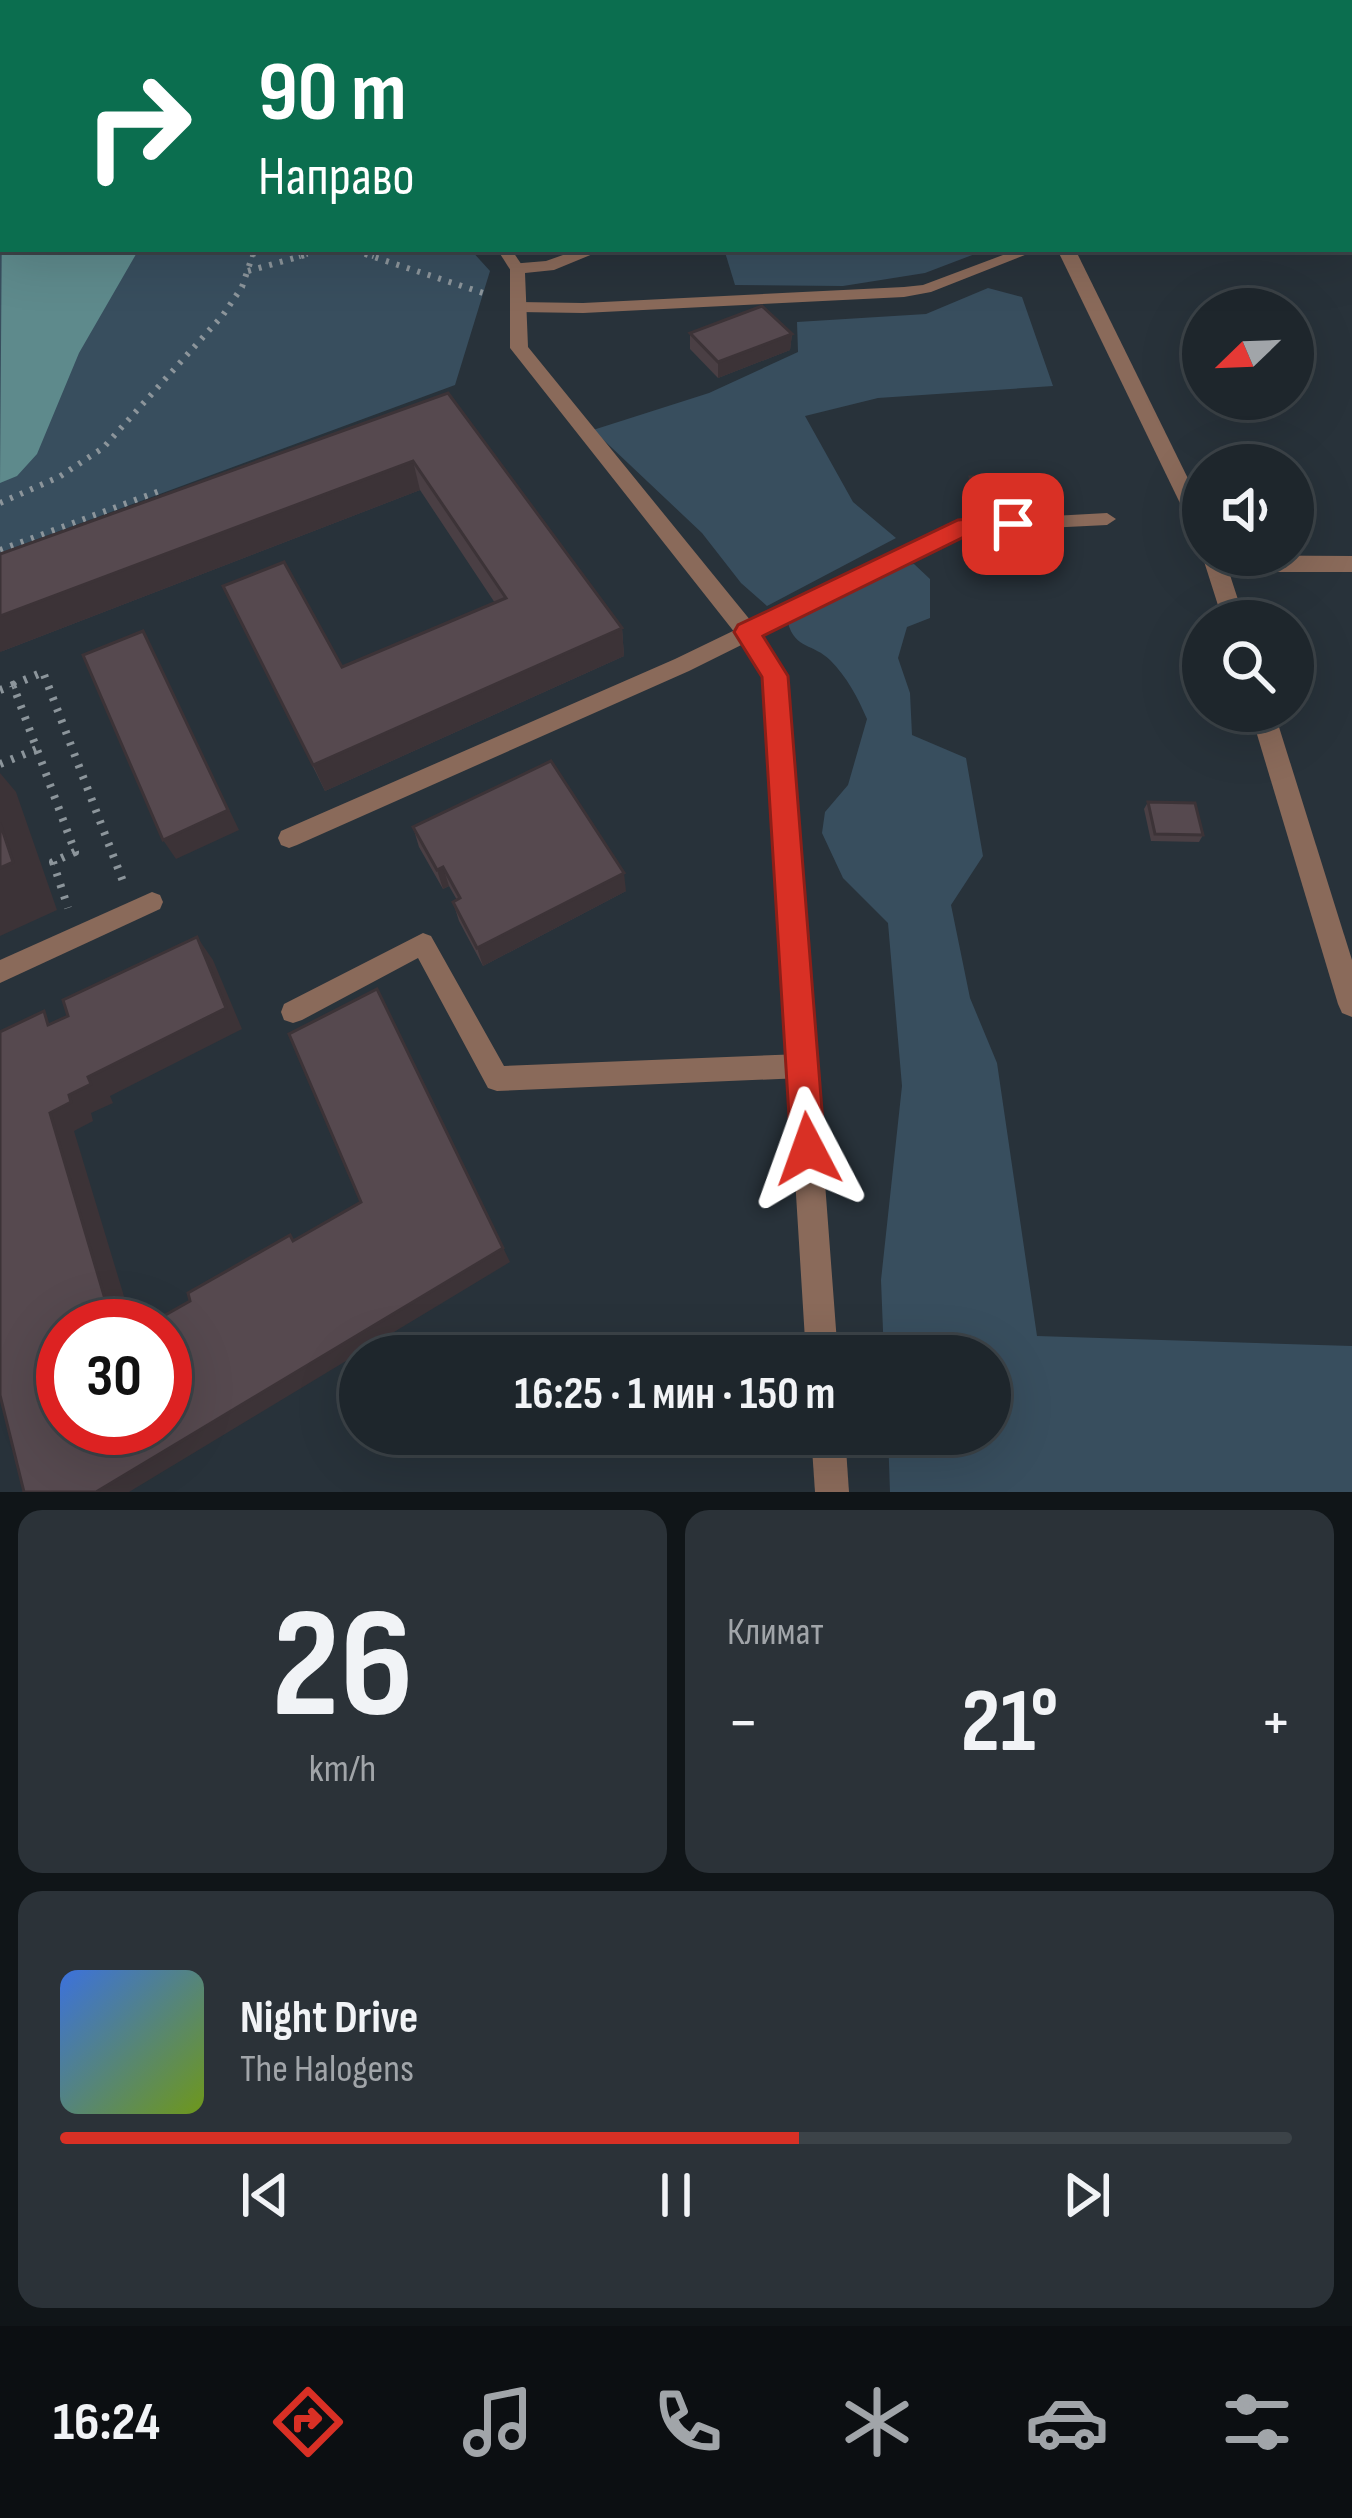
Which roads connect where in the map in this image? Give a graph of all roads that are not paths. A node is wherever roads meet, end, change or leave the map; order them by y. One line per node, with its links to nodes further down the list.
1 (588, 252): 4 (street)
2 (1025, 252): 5 (lane)
3 (1067, 252): 6 (street)
4 (510, 259): 5 (street)
5 (519, 307): 10 (street)
6 (1182, 487)
7 (1107, 519): 10 (lane)
8 (1314, 562): 9 (street)
9 (1352, 563)
10 (747, 632): 12 (lane); 17 (street)
11 (1268, 732): 15 (street)
12 (289, 838)
13 (140, 898): 14 (lane)
14 (0, 972)
15 (1352, 1004)
16 (292, 1012): 17 (lane)
17 (802, 1066): 18 (street)
18 (821, 1335)
19 (829, 1455): 20 (street)
20 (832, 1492)

